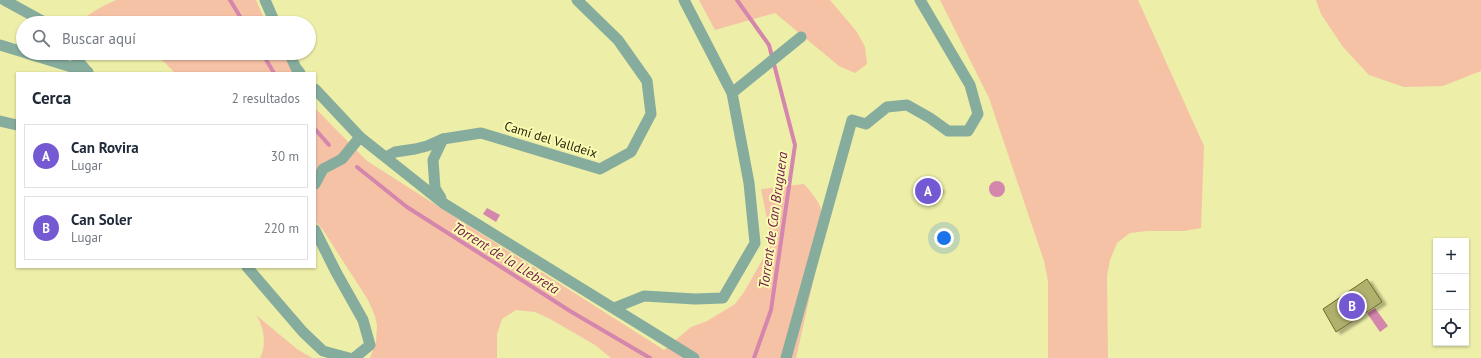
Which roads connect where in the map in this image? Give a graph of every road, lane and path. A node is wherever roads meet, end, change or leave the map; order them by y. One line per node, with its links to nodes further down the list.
1 (4, 0): 6 (street)
2 (265, 0): 7 (street)
3 (577, 0): 22 (street, Camí del Valldeix)
4 (684, 0): 18 (street)
5 (920, 0): 32 (street)
6 (33, 16)
7 (272, 16)
8 (801, 37): 18 (street)
9 (0, 45): 10 (street)
10 (16, 50)
11 (46, 60): 14 (street)
12 (78, 60): 15 (street)
13 (292, 60): 16 (street)
14 (85, 72)
15 (87, 72)
16 (299, 72)
17 (316, 90): 21 (street)
18 (732, 93): 28 (street)
19 (0, 121): 20 (street)
20 (16, 125)
21 (360, 137): 23 (street); 24 (street)
22 (443, 139): 23 (street, Camí del Valldeix); 25 (street)
23 (386, 157): 25 (street)
24 (316, 182)
25 (443, 202): 28 (street)
26 (316, 232): 30 (street)
27 (248, 268): 29 (street)
28 (614, 308): 31 (street)
29 (349, 358)
30 (354, 358)
31 (694, 358)
32 (786, 358)

